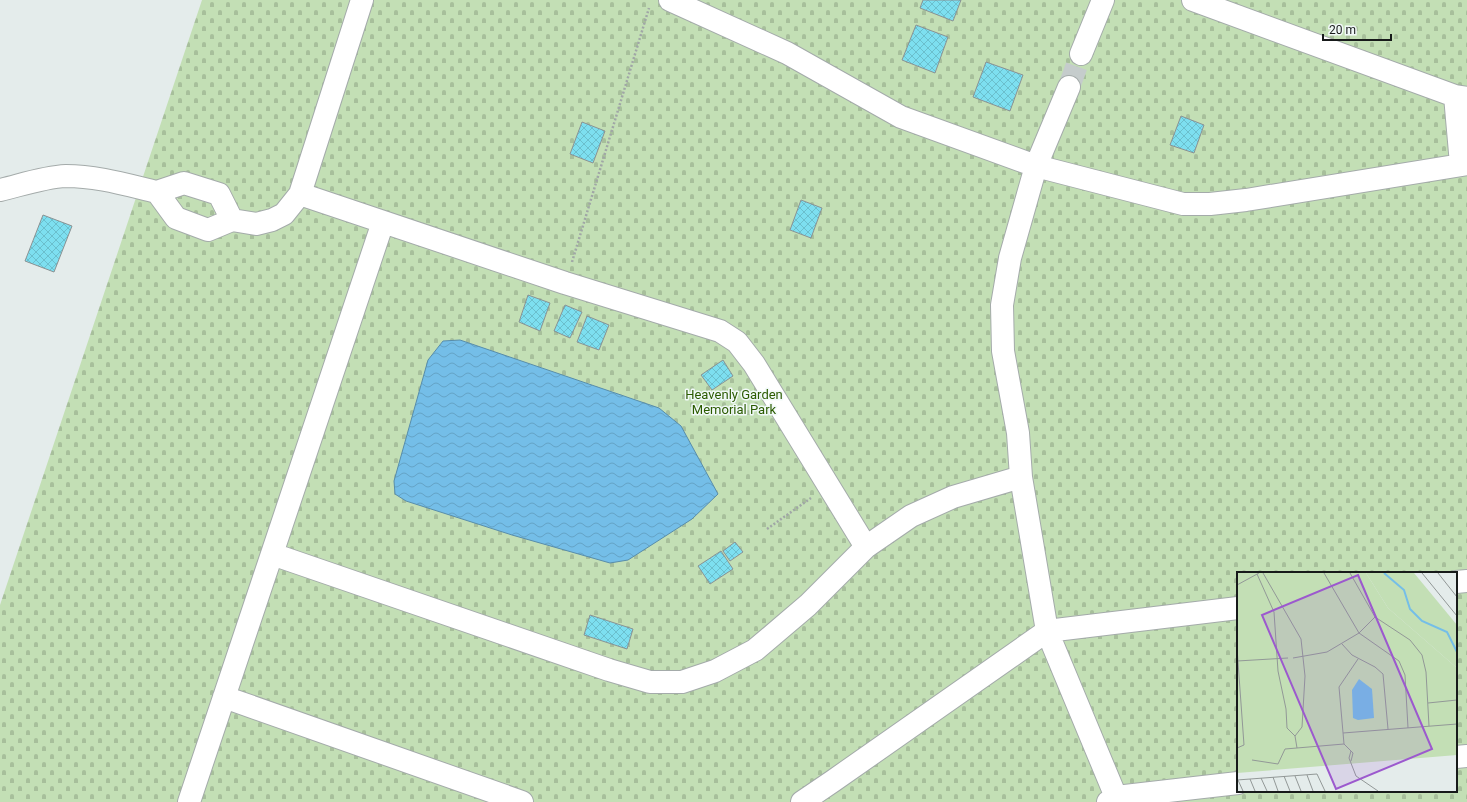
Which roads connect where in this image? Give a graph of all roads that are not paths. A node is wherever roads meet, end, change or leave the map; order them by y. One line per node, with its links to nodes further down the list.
1 (362, 0): 12 (lane)
2 (670, 0): 9 (lane)
3 (1103, 0): 5 (lane)
4 (1193, 0): 7 (lane)
5 (1081, 54)
6 (1068, 87): 9 (lane)
7 (1461, 97): 8 (lane)
8 (1464, 164): 9 (lane)
9 (1036, 166): 15 (lane)
10 (0, 190): 11 (lane)
11 (157, 192): 13 (lane); 13 (lane)
12 (300, 194): 13 (lane); 14 (lane)
13 (232, 220)
14 (383, 222): 16 (lane); 17 (lane)
15 (1021, 477): 16 (lane); 21 (lane)
16 (866, 547): 17 (lane)
17 (272, 554): 22 (lane)
18 (1467, 581): 19 (lane)
19 (1457, 582)
20 (1237, 608): 21 (lane)
21 (1047, 631): 26 (lane); 29 (lane)
22 (224, 697): 27 (lane); 28 (lane)
23 (1467, 756): 24 (lane)
24 (1457, 757)
25 (1237, 783): 26 (lane)
26 (1112, 799)
27 (189, 802)
28 (522, 802)
29 (802, 802)

